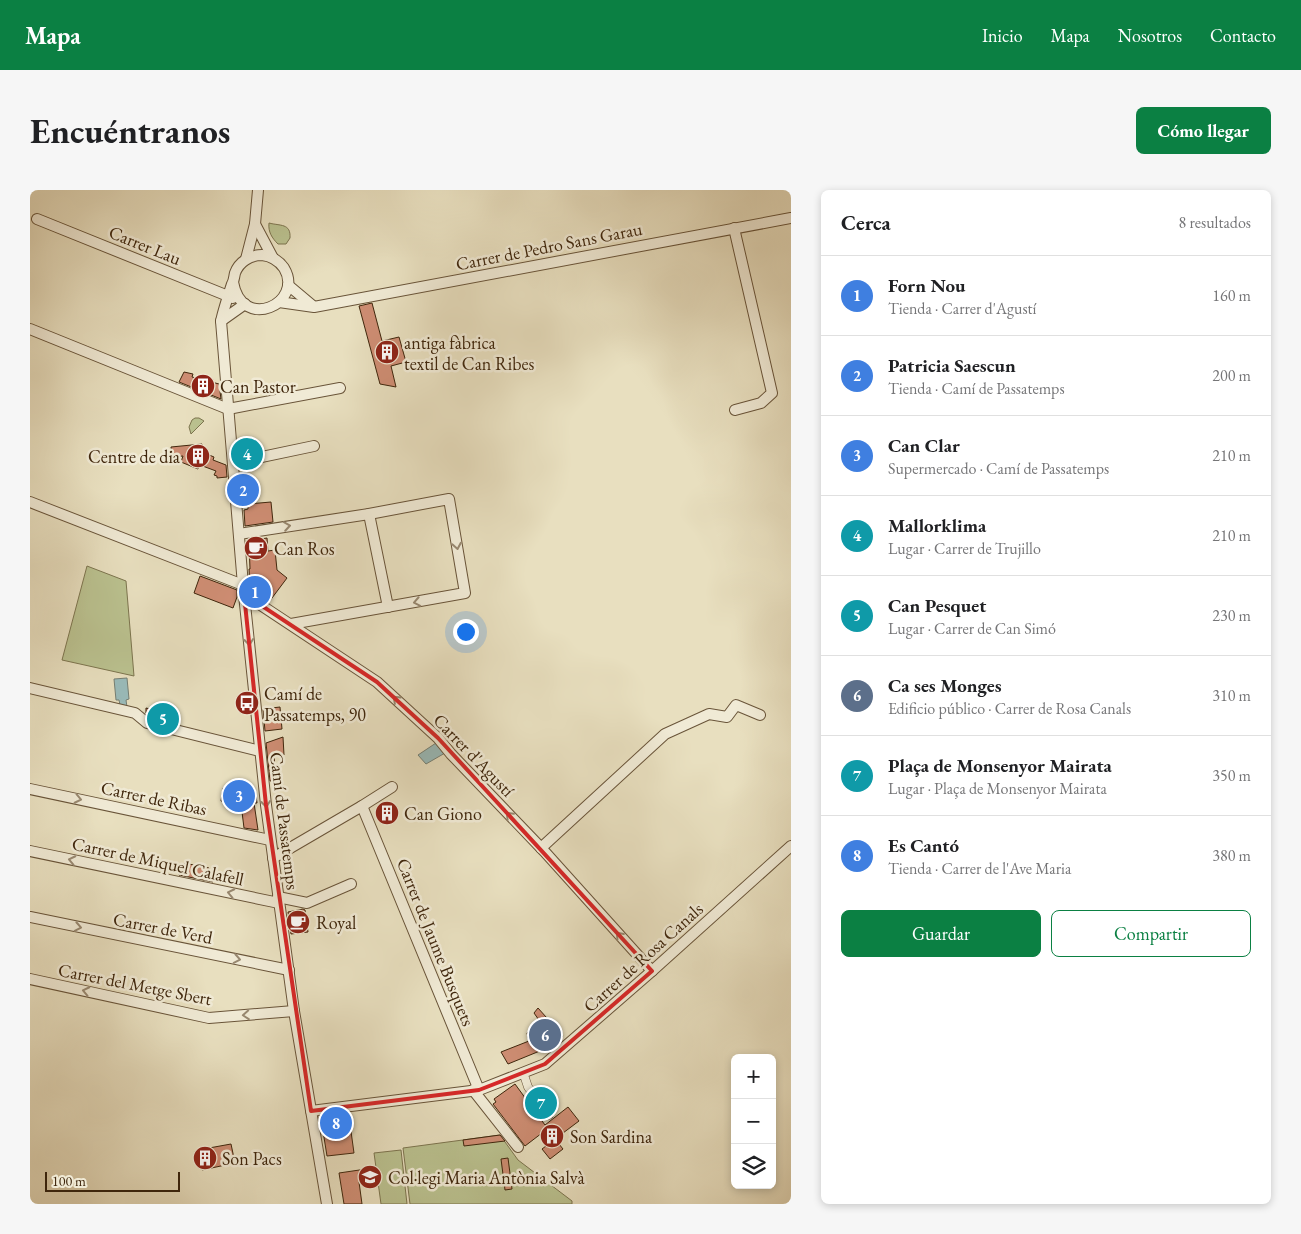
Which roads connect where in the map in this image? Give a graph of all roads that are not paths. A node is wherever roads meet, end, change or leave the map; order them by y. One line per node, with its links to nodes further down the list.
1 (258, 190): 4 (street)
2 (791, 218): 5 (street, Carrer de Pedro Sans Garau)
3 (37, 219): 10 (street, Carrer Lau)
4 (255, 224): 6 (street); 7 (street)
5 (734, 228): 13 (street, Carrer de Pedro Sans Garau); 18 (street)
6 (273, 258): 7 (street); 9 (street)
7 (246, 259): 8 (street)
8 (233, 282): 10 (street); 12 (street)
9 (288, 285): 11 (street); 13 (street)
10 (228, 296): 12 (street, Carrer Lau); 14 (street)
11 (279, 302): 12 (street); 13 (street, Carrer de Pedro Sans Garau)
12 (243, 303): 14 (street)
13 (314, 307)
14 (221, 321): 17 (street, Camí de Passatemps)
15 (30, 329): 17 (street)
16 (340, 388): 17 (street)
17 (228, 409): 20 (street, Camí de Passatemps)
18 (735, 410)
19 (314, 446): 20 (street)
20 (233, 463): 23 (street, Camí de Passatemps)
21 (30, 502): 24 (street, Carrer d'Agustí)
22 (369, 514): 23 (street, one-way to 22); 25 (street); 25 (street, one-way to 25)
23 (238, 534): 24 (street, Camí de Passatemps)
24 (243, 589): 26 (street, Carrer d'Agustí); 29 (street, Camí de Passatemps, one-way to 29)
25 (388, 607): 26 (street)
26 (291, 624): 35 (street, Carrer d'Agustí, one-way to 26)
27 (30, 688): 29 (street)
28 (760, 715): 35 (street)
29 (260, 751): 33 (street, Camí de Passatemps, one-way to 33)
30 (392, 787): 32 (street)
31 (30, 789): 33 (street, Carrer de Ribas, one-way to 33)
32 (362, 806): 37 (street); 46 (street, Carrer de Jaume Busquets)
33 (270, 840): 37 (street, Camí de Passatemps)
34 (791, 846): 42 (street, Carrer de Rosa Canals)
35 (541, 848): 42 (street, Carrer d'Agustí, one-way to 35)
36 (30, 851): 39 (street, Carrer de Miquel Calafell, one-way to 36)
37 (273, 858): 39 (street, Camí de Passatemps)
38 (351, 884): 39 (street, Carrer de Miquel Calafell)
39 (279, 900): 41 (street, Camí de Passatemps)
40 (30, 917): 41 (street, Carrer de Verd, one-way to 41)
41 (289, 970): 44 (street, Camí de Passatemps)
42 (652, 971): 45 (street, Carrer de Rosa Canals)
43 (30, 979): 44 (street, Carrer del Metge Sbert, one-way to 43)
44 (294, 1011): 47 (street, Camí de Passatemps)
45 (523, 1072): 46 (street, Carrer de Rosa Canals); 48 (street)
46 (476, 1090): 47 (street, Carrer de Rosa Canals); 49 (street, Carrer de Jaume Busquets)
47 (311, 1111): 50 (street, Camí de Passatemps)
48 (549, 1115)
49 (518, 1148)
50 (327, 1204)

